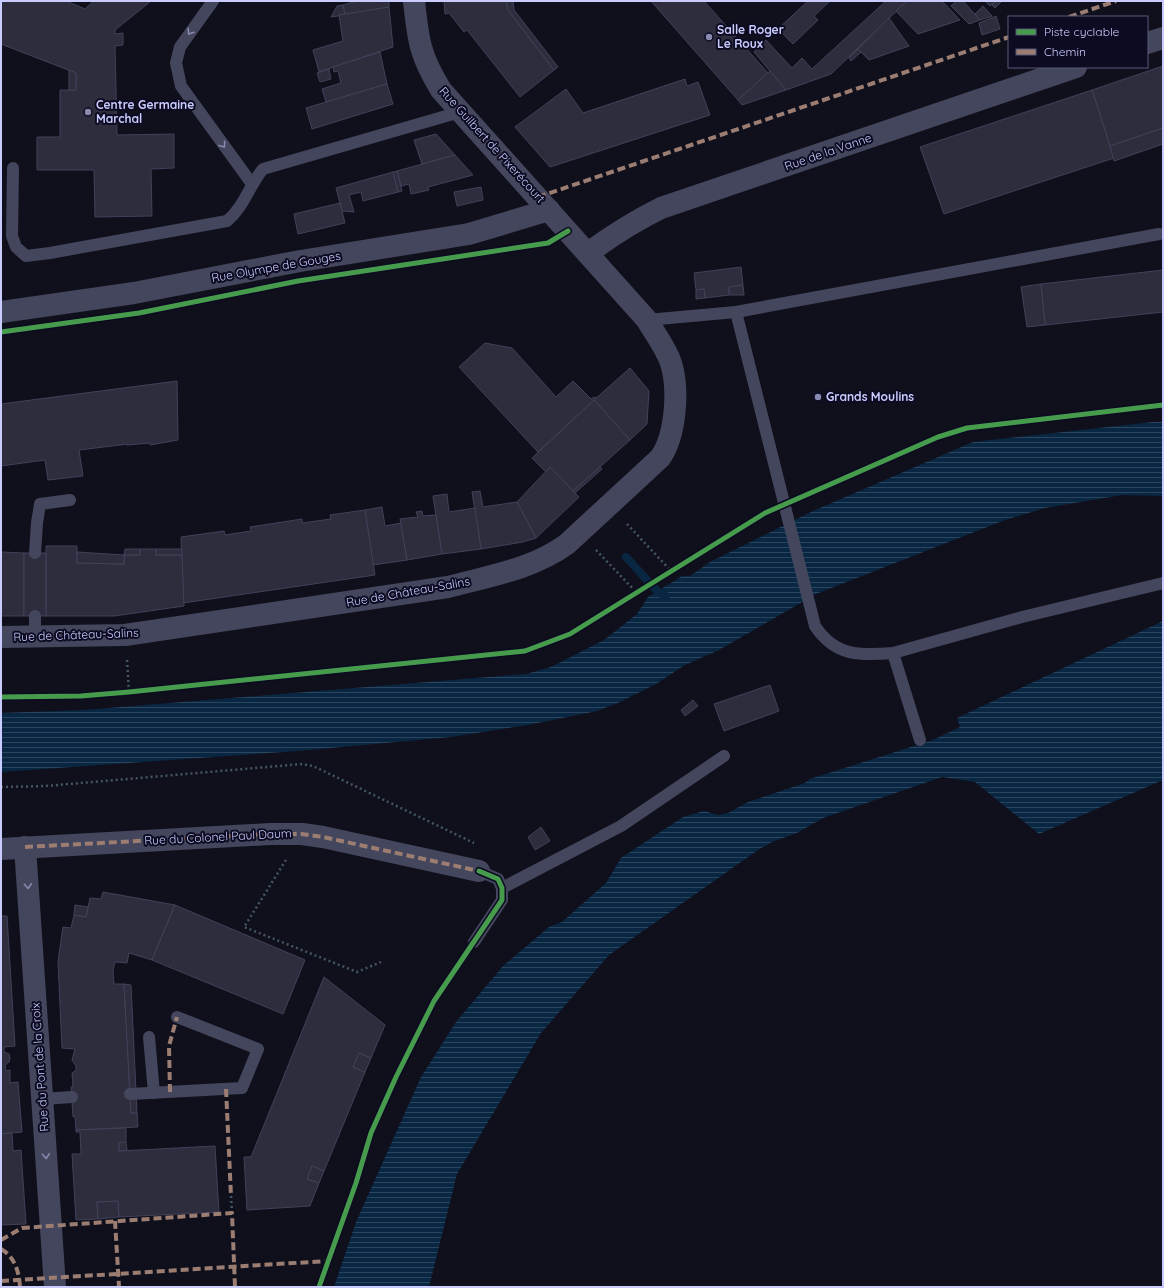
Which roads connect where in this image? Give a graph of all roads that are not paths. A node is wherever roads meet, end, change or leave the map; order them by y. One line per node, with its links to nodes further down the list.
1 (213, 1): 8 (lane, one-way to 8)
2 (414, 1): 6 (street, Rue Guilbert de Pixerécourt)
3 (1163, 38): 4 (street)
4 (1148, 43)
5 (1073, 68): 11 (street, Rue de la Vanne)
6 (460, 112): 8 (lane); 9 (street, Rue Guilbert de Pixerécourt)
7 (13, 168): 8 (lane)
8 (252, 184)
9 (549, 210): 11 (street, Rue Guilbert de Pixerécourt); 12 (street, Rue Olympe de Gouges)
10 (1159, 234): 13 (lane)
11 (588, 253): 14 (street, Rue de Château-Salins)
12 (1, 312)
13 (736, 312): 14 (lane); 19 (lane)
14 (647, 320): 18 (street, Rue de Château-Salins)
15 (70, 500): 16 (lane)
16 (35, 553)
17 (1163, 583): 19 (lane)
18 (1, 637)
19 (892, 653): 20 (lane)
20 (920, 740)
21 (724, 756): 25 (lane)
22 (25, 847): 23 (street, Rue du Colonel Paul Daum); 24 (street, Rue du Colonel Paul Daum); 32 (street, Rue du Pont de la Croix, one-way to 32)
23 (1, 849)
24 (479, 872): 25 (lane)
25 (502, 888): 26 (lane)
26 (474, 942)
27 (177, 1017): 29 (lane)
28 (149, 1037): 29 (lane)
29 (154, 1093): 30 (lane)
30 (130, 1094)
31 (72, 1097): 32 (lane)
32 (42, 1099): 33 (street, Rue du Pont de la Croix, one-way to 33)
33 (54, 1287)

